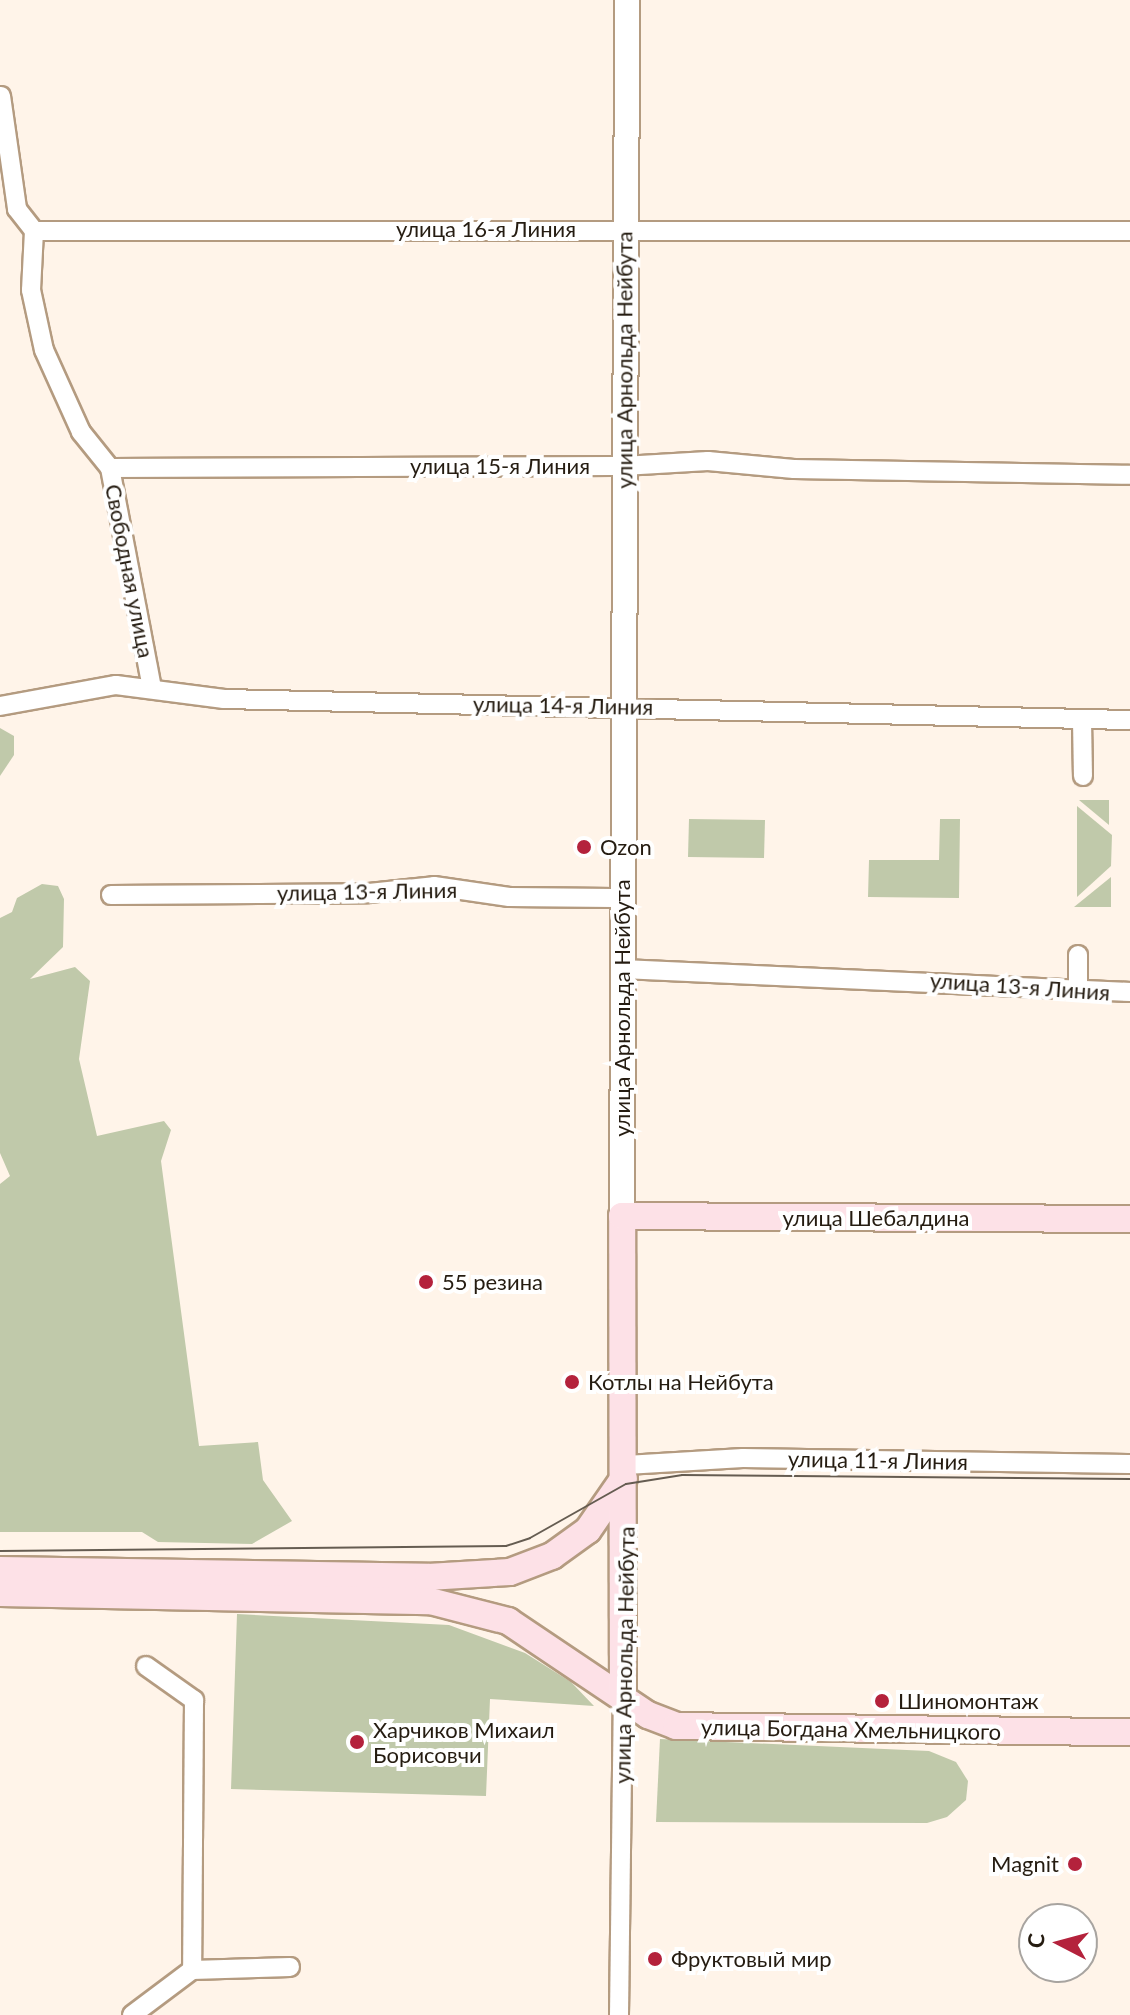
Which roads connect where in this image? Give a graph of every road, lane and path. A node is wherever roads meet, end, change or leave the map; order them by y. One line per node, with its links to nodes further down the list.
1 (627, 0): 3 (street, улица Арнольда Нейбута)
2 (1, 96): 4 (street)
3 (624, 229): 4 (street, улица 16-я Линия); 5 (street, улица 16-я Линия); 6 (street, улица Арнольда Нейбута)
4 (34, 231): 7 (street, Свободная улица)
5 (1130, 231)
6 (623, 466): 7 (street, улица 15-я Линия); 8 (street, улица 15-я Линия); 10 (street, улица Арнольда Нейбута)
7 (110, 468): 9 (street, Свободная улица)
8 (1130, 475)
9 (152, 688): 10 (street, улица 14-я Линия); 11 (street, улица 14-я Линия)
10 (622, 705): 12 (street, улица 14-я Линия); 16 (street, улица Арнольда Нейбута)
11 (0, 706)
12 (1082, 720): 13 (street, улица 14-я Линия); 14 (street)
13 (1130, 720)
14 (1083, 776)
15 (111, 895): 16 (street, улица 13-я Линия)
16 (622, 898): 18 (street, улица Арнольда Нейбута)
17 (1078, 955): 19 (street)
18 (622, 969): 19 (street, улица 13-я Линия); 21 (street, улица Арнольда Нейбута)
19 (1078, 991): 20 (street, улица 13-я Линия)
20 (1130, 992)
21 (622, 1216): 22 (main road, улица Шебалдина); 24 (main road, улица Арнольда Нейбута)
22 (1130, 1219)
23 (1130, 1464): 24 (street, улица 11-я Линия)
24 (626, 1470): 26 (main road); 29 (main road, улица Арнольда Нейбута)
25 (0, 1570): 26 (main road)
26 (134, 1583): 27 (main road); 29 (main road, улица Богдана Хмельницкого)
27 (0, 1593)
28 (146, 1666): 32 (street)
29 (623, 1699): 30 (main road, улица Богдана Хмельницкого); 34 (street, улица Арнольда Нейбута)
30 (1130, 1732)
31 (290, 1967): 32 (street)
32 (192, 1970): 33 (street)
33 (132, 2015)
34 (619, 2015)

